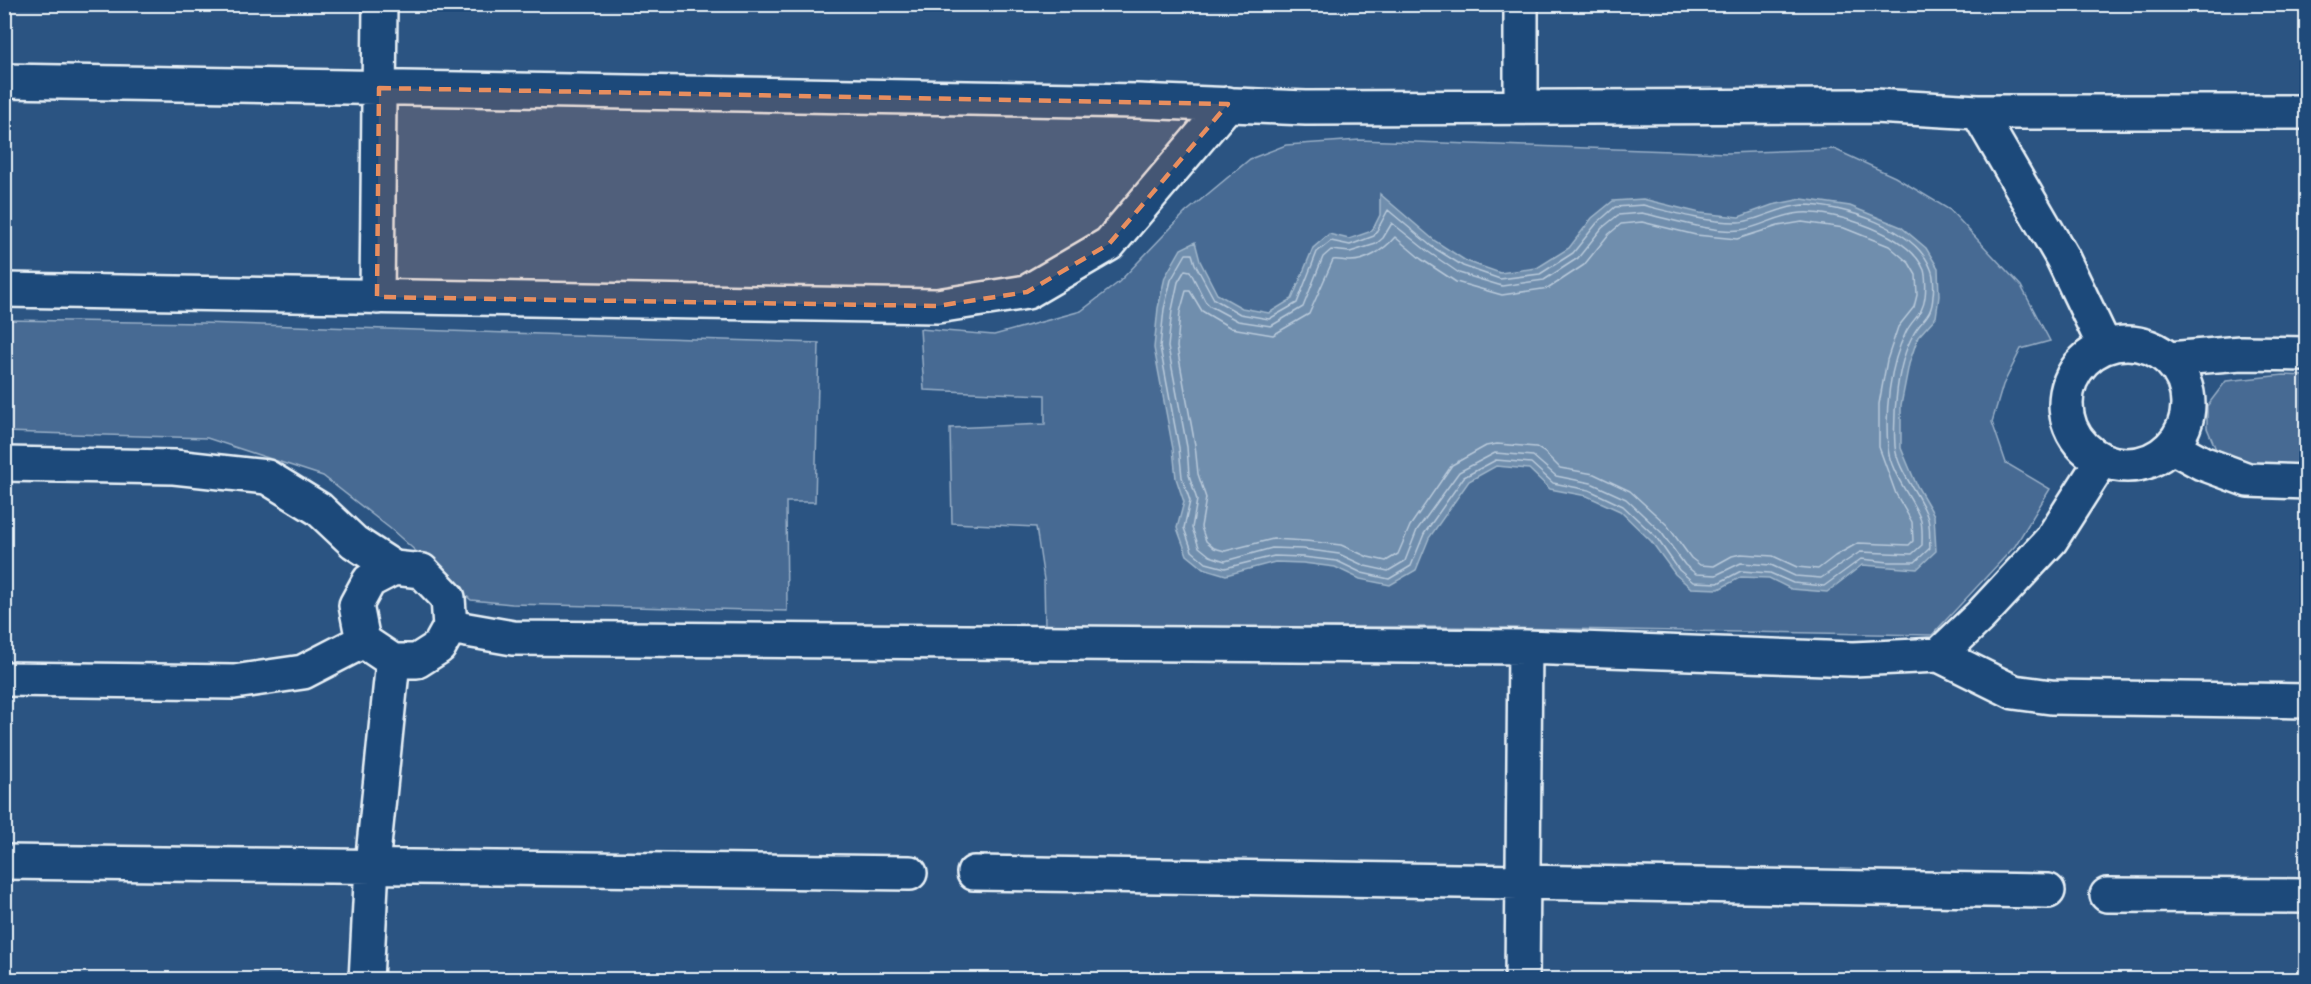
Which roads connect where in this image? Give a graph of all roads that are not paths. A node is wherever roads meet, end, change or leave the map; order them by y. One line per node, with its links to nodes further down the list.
1 (380, 4): 4 (street)
2 (1521, 4): 6 (street)
3 (4, 81): 4 (street)
4 (379, 88): 5 (street); 10 (street)
5 (1228, 104): 6 (street); 10 (street)
6 (1521, 107): 7 (street)
7 (1978, 112): 8 (street); 11 (street)
8 (2307, 112)
9 (4, 290): 10 (street)
10 (377, 297)
11 (2105, 347): 13 (street); 15 (street)
12 (2307, 354): 13 (street)
13 (2169, 359): 14 (street)
14 (2171, 446): 15 (street); 17 (street)
15 (2102, 460): 22 (street)
16 (4, 464): 18 (street)
17 (2307, 482)
18 (394, 568): 19 (street); 20 (street)
19 (450, 627): 21 (street); 23 (street)
20 (363, 641): 23 (street); 24 (street)
21 (1526, 647): 22 (street); 30 (street)
22 (1939, 656): 25 (street)
23 (393, 661): 27 (street)
24 (4, 679)
25 (2307, 701)
26 (4, 862): 27 (street)
27 (372, 865): 28 (street); 34 (street)
28 (910, 873)
29 (974, 873): 30 (street)
30 (1523, 882): 31 (street); 35 (street)
31 (2048, 891)
32 (2107, 895): 33 (street)
33 (2307, 896)
34 (366, 980)
35 (1522, 980)

